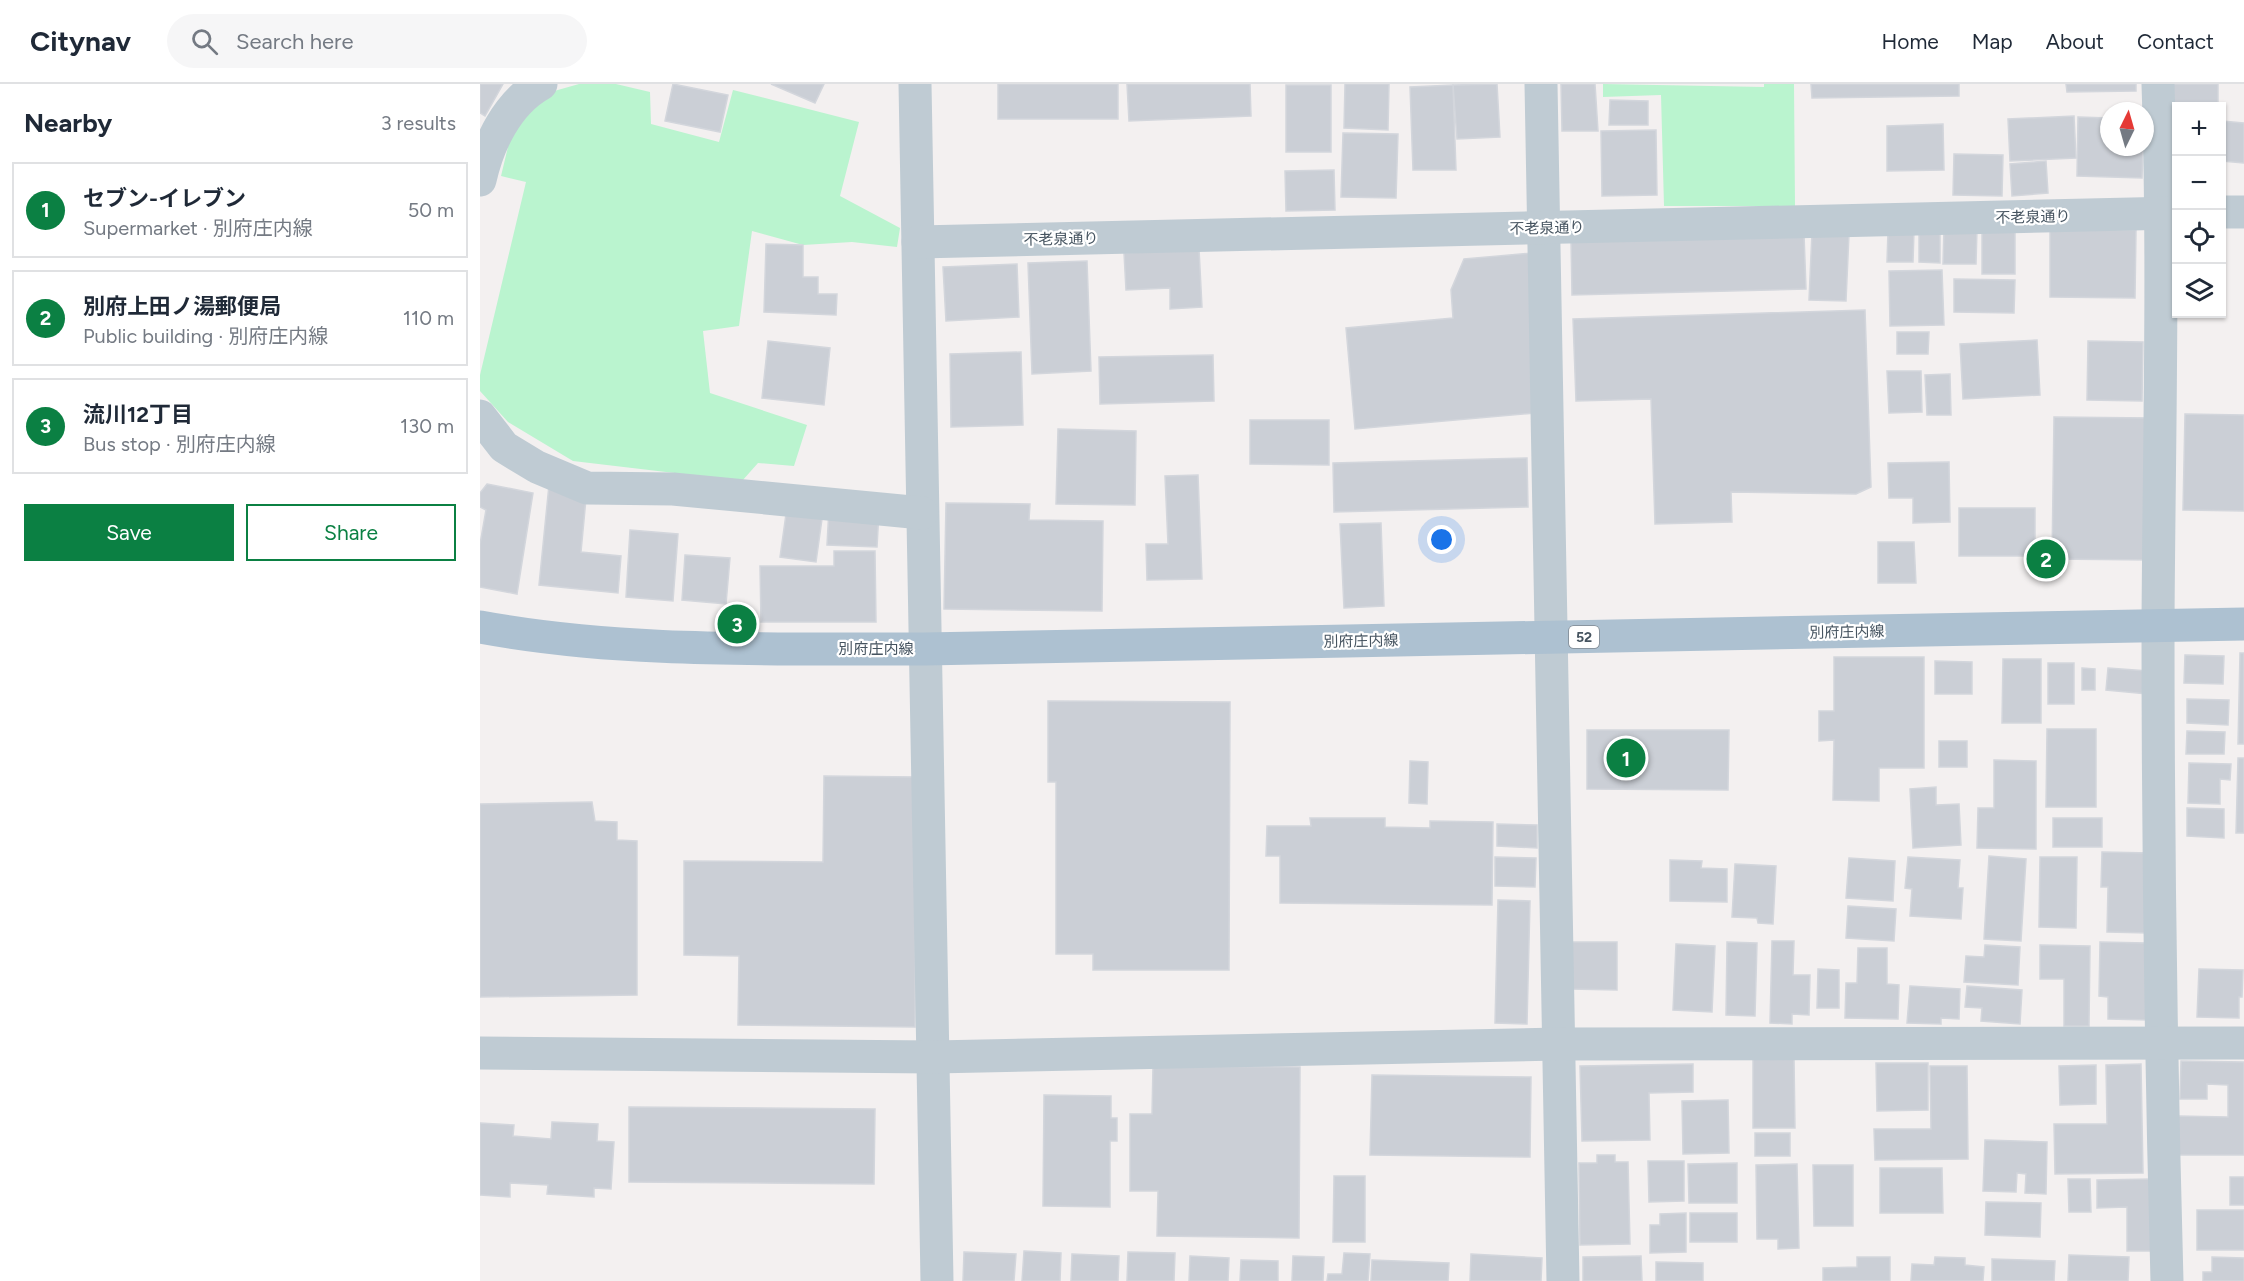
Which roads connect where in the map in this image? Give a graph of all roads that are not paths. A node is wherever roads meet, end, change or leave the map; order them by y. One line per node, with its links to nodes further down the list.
1 (915, 84): 10 (street)
2 (1541, 84): 9 (street)
3 (2158, 84): 8 (street)
4 (536, 85): 5 (street)
5 (480, 180)
6 (2226, 212): 7 (street)
7 (2244, 212)
8 (2169, 214): 9 (street, 不老泉通り); 14 (street)
9 (1544, 228): 10 (street, 不老泉通り); 16 (street)
10 (918, 242): 12 (street)
11 (480, 416): 12 (street)
12 (922, 513): 17 (street)
13 (2244, 624): 14 (main road, 別府庄内線 / 52)
14 (2158, 626): 16 (main road, 別府庄内線 / 52); 20 (street)
15 (480, 627): 17 (main road, 別府庄内線 / 52)
16 (1551, 637): 17 (main road, 別府庄内線 / 52); 19 (street)
17 (924, 649): 22 (street)
18 (2244, 1043): 20 (street)
19 (1559, 1044): 20 (street); 22 (street); 24 (street)
20 (2160, 1044): 25 (street)
21 (480, 1053): 22 (street)
22 (934, 1057): 23 (street)
23 (937, 1281)
24 (1563, 1281)
25 (2167, 1281)

